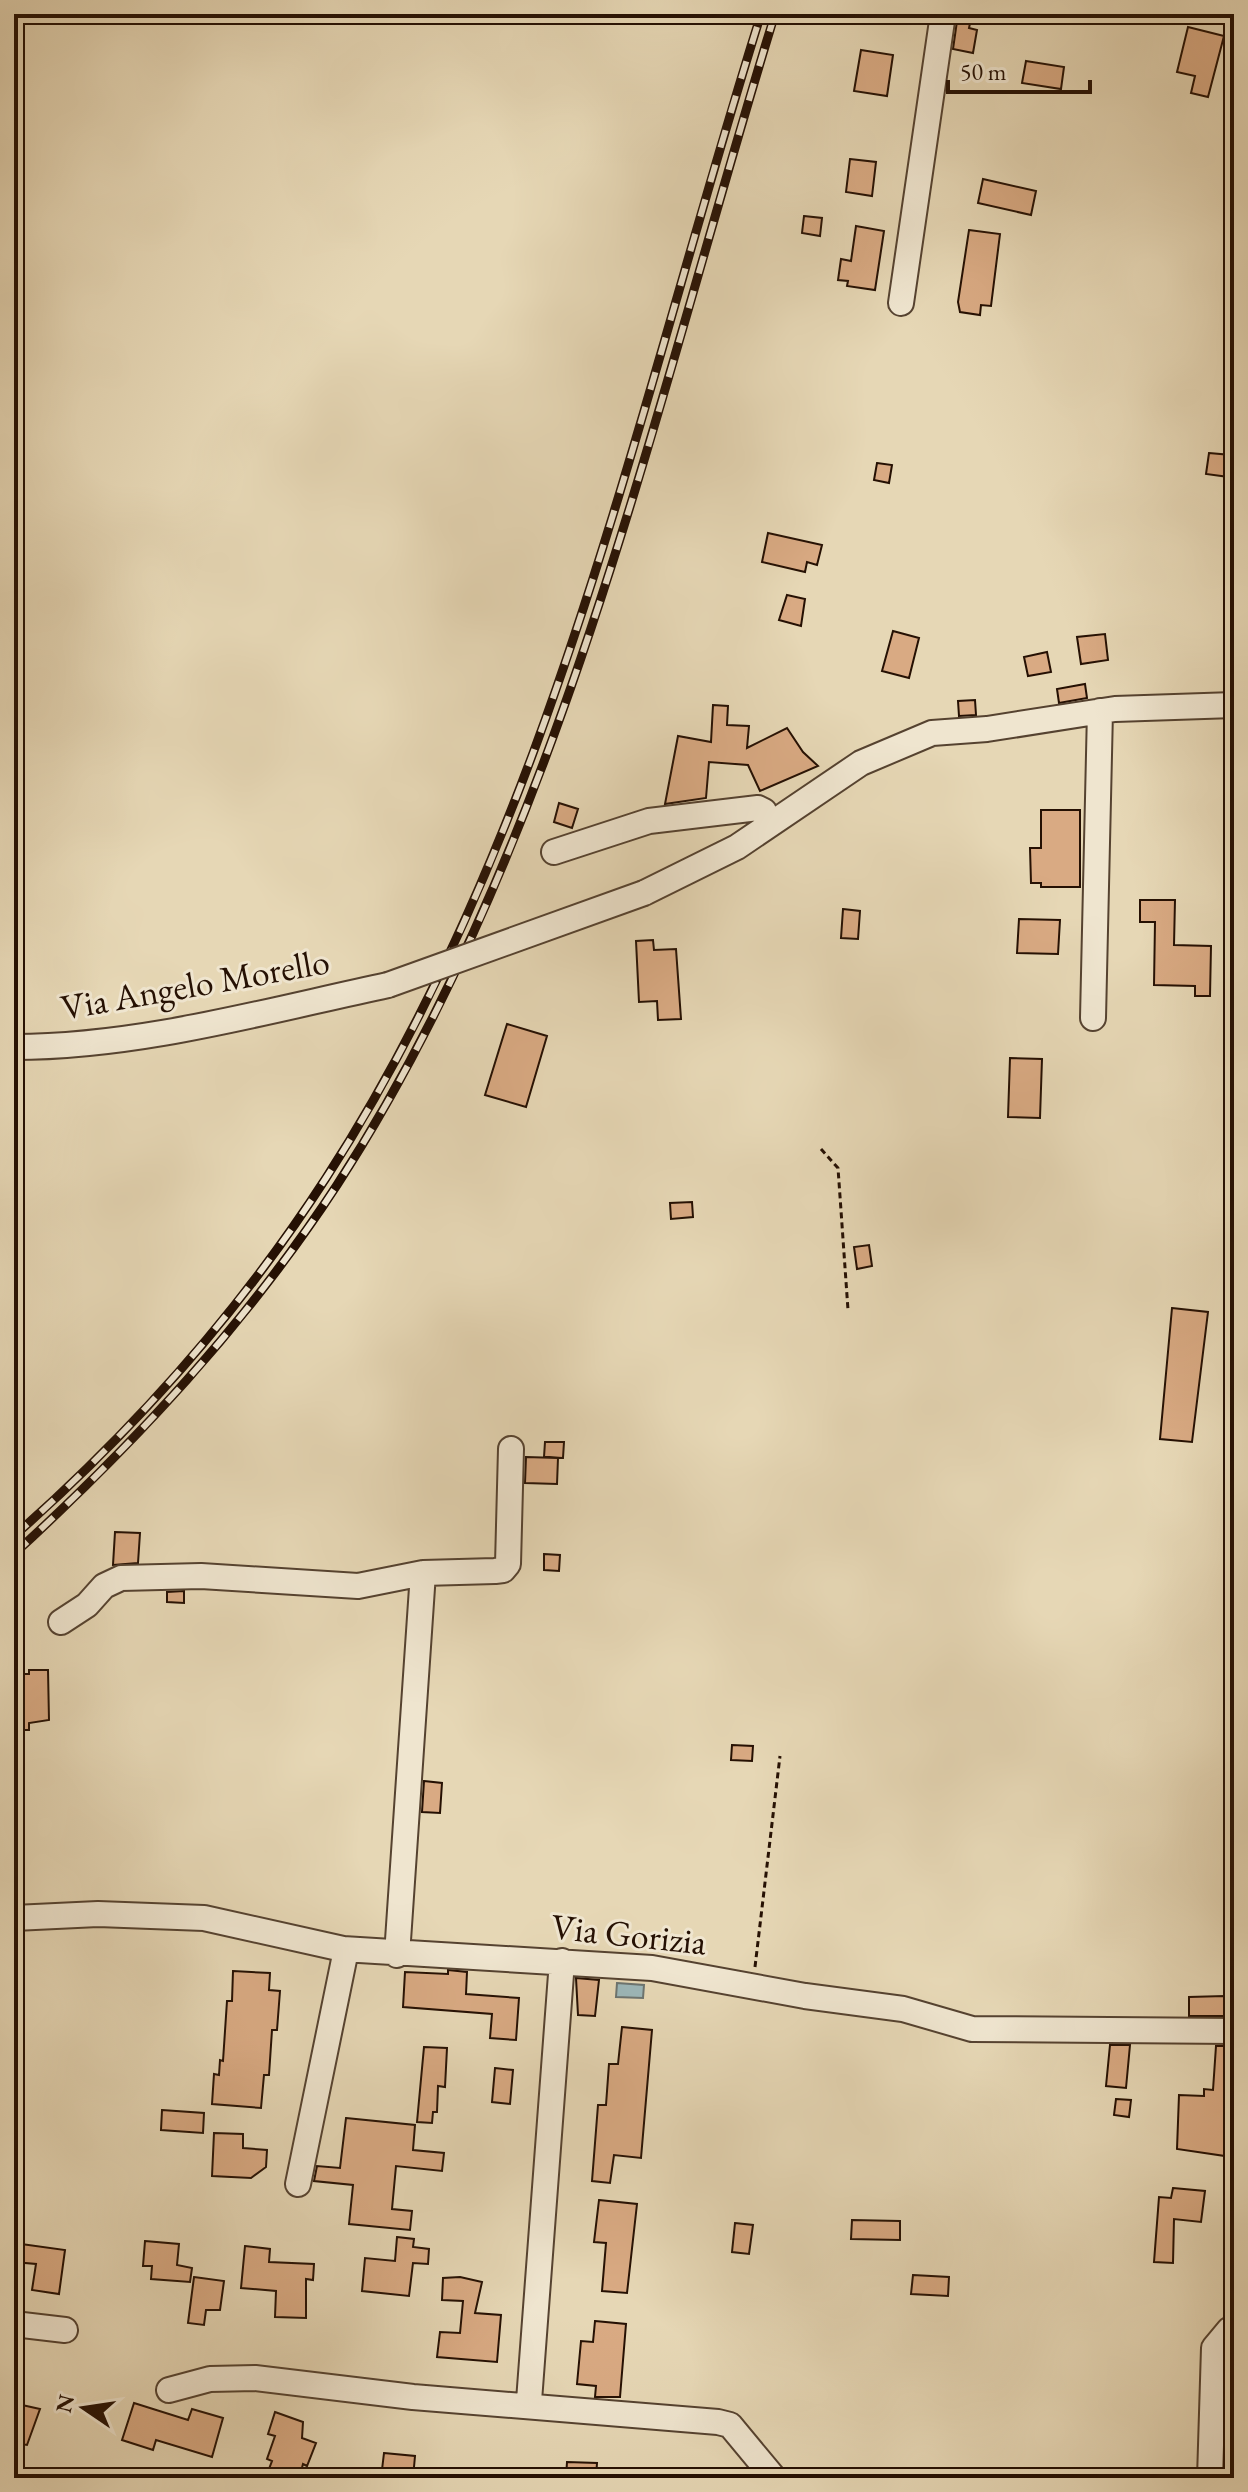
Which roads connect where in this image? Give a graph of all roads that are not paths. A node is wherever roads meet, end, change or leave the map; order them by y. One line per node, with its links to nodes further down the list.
1 (943, 14): 2 (street)
2 (901, 303)
3 (1228, 705): 4 (street)
4 (1100, 711): 5 (street); 7 (street)
5 (769, 825): 6 (street); 8 (street, Via Angelo Morello, bridge)
6 (554, 852)
7 (1093, 1018)
8 (14, 1047)
9 (511, 1449): 10 (street)
10 (423, 1573): 11 (street); 14 (street)
11 (61, 1622)
12 (14, 1918): 13 (street, Via Gorizia)
13 (346, 1950): 14 (street, Via Gorizia); 17 (street)
14 (397, 1955): 15 (street, Via Gorizia)
15 (562, 1961): 16 (street, Via Gorizia); 22 (street)
16 (1234, 2031)
17 (298, 2184)
18 (14, 2324): 19 (street)
19 (65, 2330)
20 (1229, 2330): 24 (street)
21 (169, 2390): 23 (street)
22 (529, 2401)
23 (774, 2478)
24 (1210, 2478)

